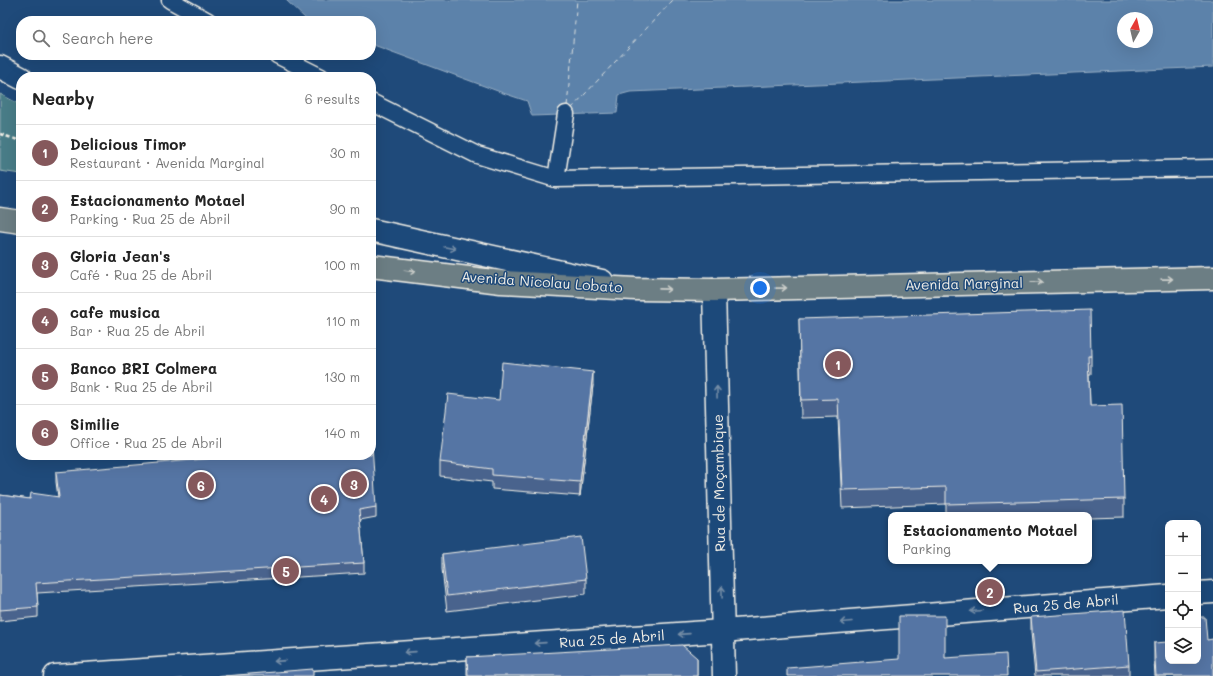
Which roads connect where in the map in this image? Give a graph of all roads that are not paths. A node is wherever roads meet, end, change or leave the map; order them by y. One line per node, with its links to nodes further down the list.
1 (170, 0): 2 (lane)
2 (199, 16)
3 (287, 60): 5 (lane)
4 (0, 68): 6 (street)
5 (311, 72)
6 (16, 76)
7 (376, 104): 10 (lane)
8 (566, 114): 10 (lane)
9 (1213, 168): 10 (lane)
10 (556, 179)
11 (0, 219): 12 (main road)
12 (16, 221)
13 (376, 231): 16 (street, one-way to 16)
14 (376, 267): 16 (main road, Avenida Nicolau Lobato, one-way to 16)
15 (1213, 278): 17 (main road, Avenida Marginal, one-way to 15)
16 (635, 288): 17 (main road, Avenida Nicolau Lobato, one-way to 17)
17 (714, 290): 21 (street, Rua de Moçambique, one-way to 17)
18 (1213, 592): 19 (street)
19 (1201, 593)
20 (1165, 596): 21 (street, Rua 25 de Abril, one-way to 21)
21 (722, 631): 22 (street, Rua 25 de Abril, one-way to 22); 23 (street, Rua de Moçambique)
22 (55, 676)
23 (724, 676)

